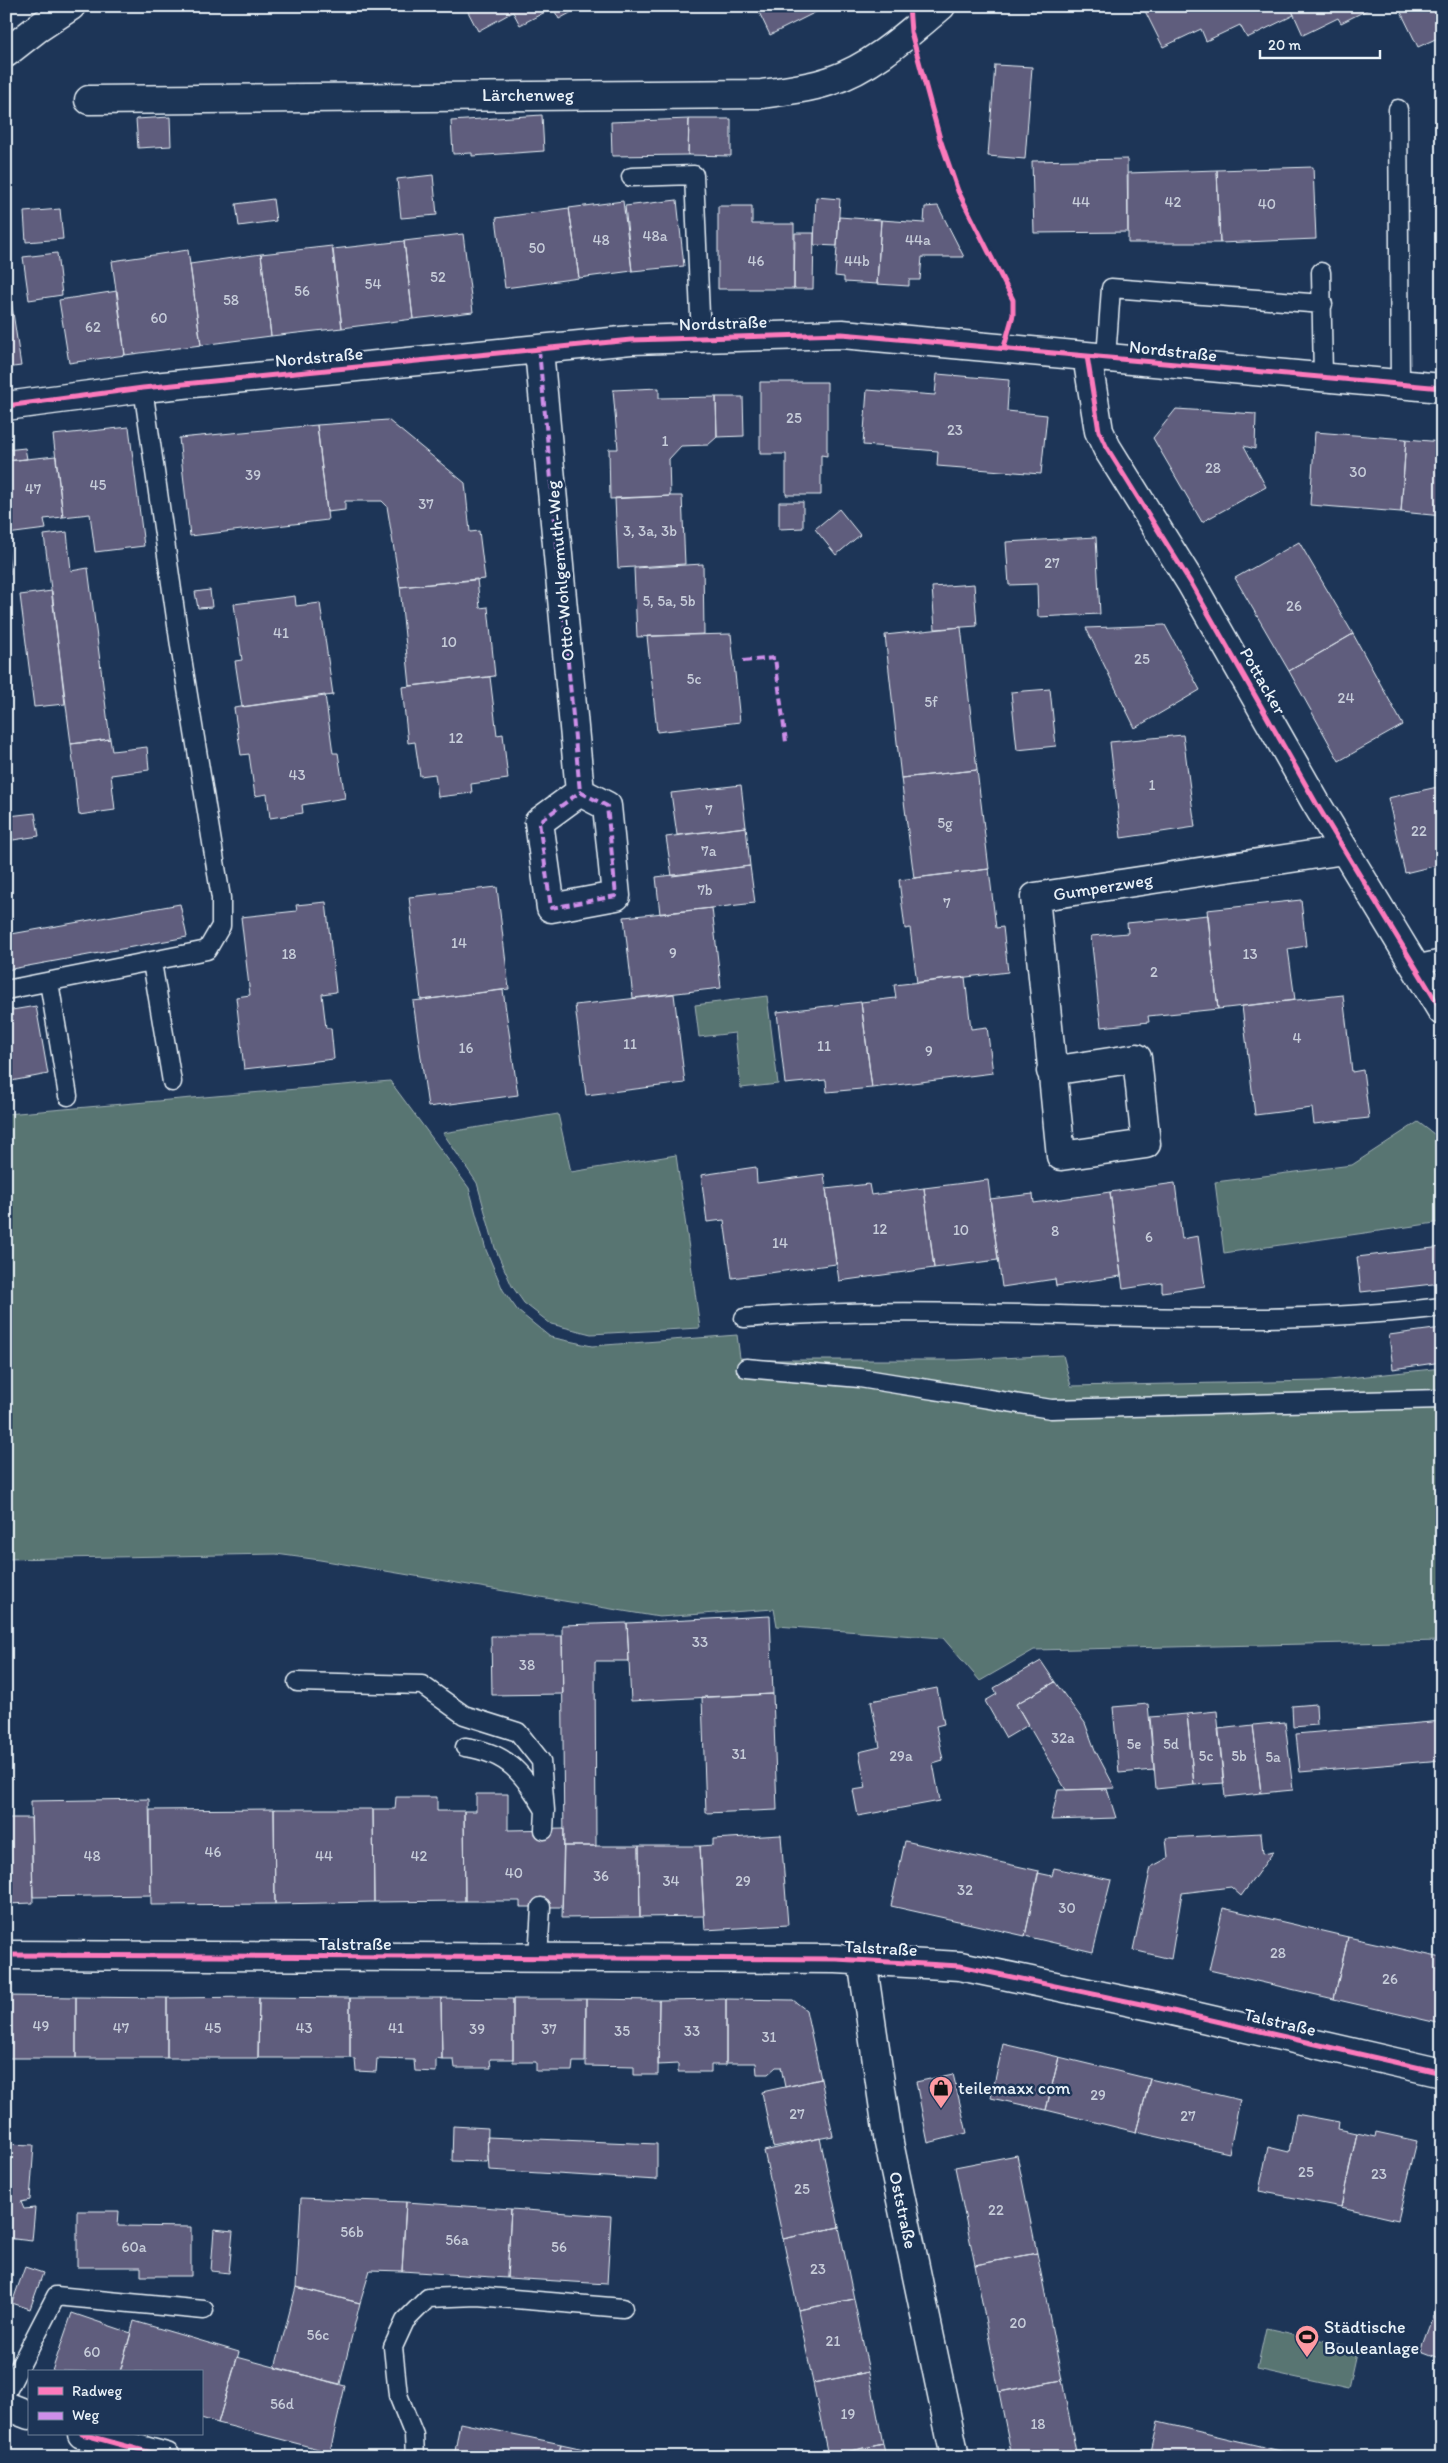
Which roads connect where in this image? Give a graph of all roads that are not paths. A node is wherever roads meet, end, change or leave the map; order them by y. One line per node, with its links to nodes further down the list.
1 (71, 6): 3 (street)
2 (942, 6): 4 (street, Lärchenweg)
3 (6, 53)
4 (89, 100)
5 (1398, 109): 13 (lane)
6 (631, 177): 9 (lane)
7 (1321, 272): 8 (lane)
8 (1322, 304): 11 (lane); 12 (lane)
9 (701, 338): 10 (street, Nordstraße); 11 (street, Nordstraße)
10 (539, 350): 14 (street, Nordstraße); 17 (street, Otto-Wohlgemuth-Weg)
11 (1097, 357): 12 (street, Nordstraße); 18 (street, Pottacker)
12 (1323, 377): 13 (street, Nordstraße)
13 (1400, 385): 15 (street, Nordstraße)
14 (143, 388): 16 (street, Nordstraße); 20 (lane)
15 (1442, 388)
16 (6, 406)
17 (580, 792)
18 (1344, 850): 21 (street, Pottacker); 25 (street, Gumperzweg)
19 (1442, 959): 21 (lane)
20 (152, 962): 22 (lane); 26 (lane)
21 (1414, 965): 24 (street, Pottacker)
22 (49, 982): 23 (lane); 27 (lane)
23 (6, 990)
24 (1442, 1011)
25 (1051, 1071)
26 (172, 1082)
27 (68, 1096)
28 (1442, 1308): 29 (lane)
29 (744, 1318)
30 (746, 1368): 31 (lane)
31 (1442, 1399)
32 (297, 1682): 34 (lane)
33 (465, 1748): 34 (lane)
34 (545, 1810): 35 (lane)
35 (544, 1830)
36 (541, 1907): 38 (lane)
37 (6, 1956): 38 (street, Talstraße)
38 (538, 1959): 39 (street, Talstraße)
39 (849, 1960): 40 (street, Talstraße); 49 (street, Oststraße)
40 (1442, 2074)
41 (623, 2308): 48 (lane)
42 (204, 2310): 43 (lane)
43 (6, 2393)
44 (6, 2406): 45 (street)
45 (28, 2414)
46 (89, 2436): 47 (street)
47 (166, 2457)
48 (415, 2457)
49 (955, 2457)

